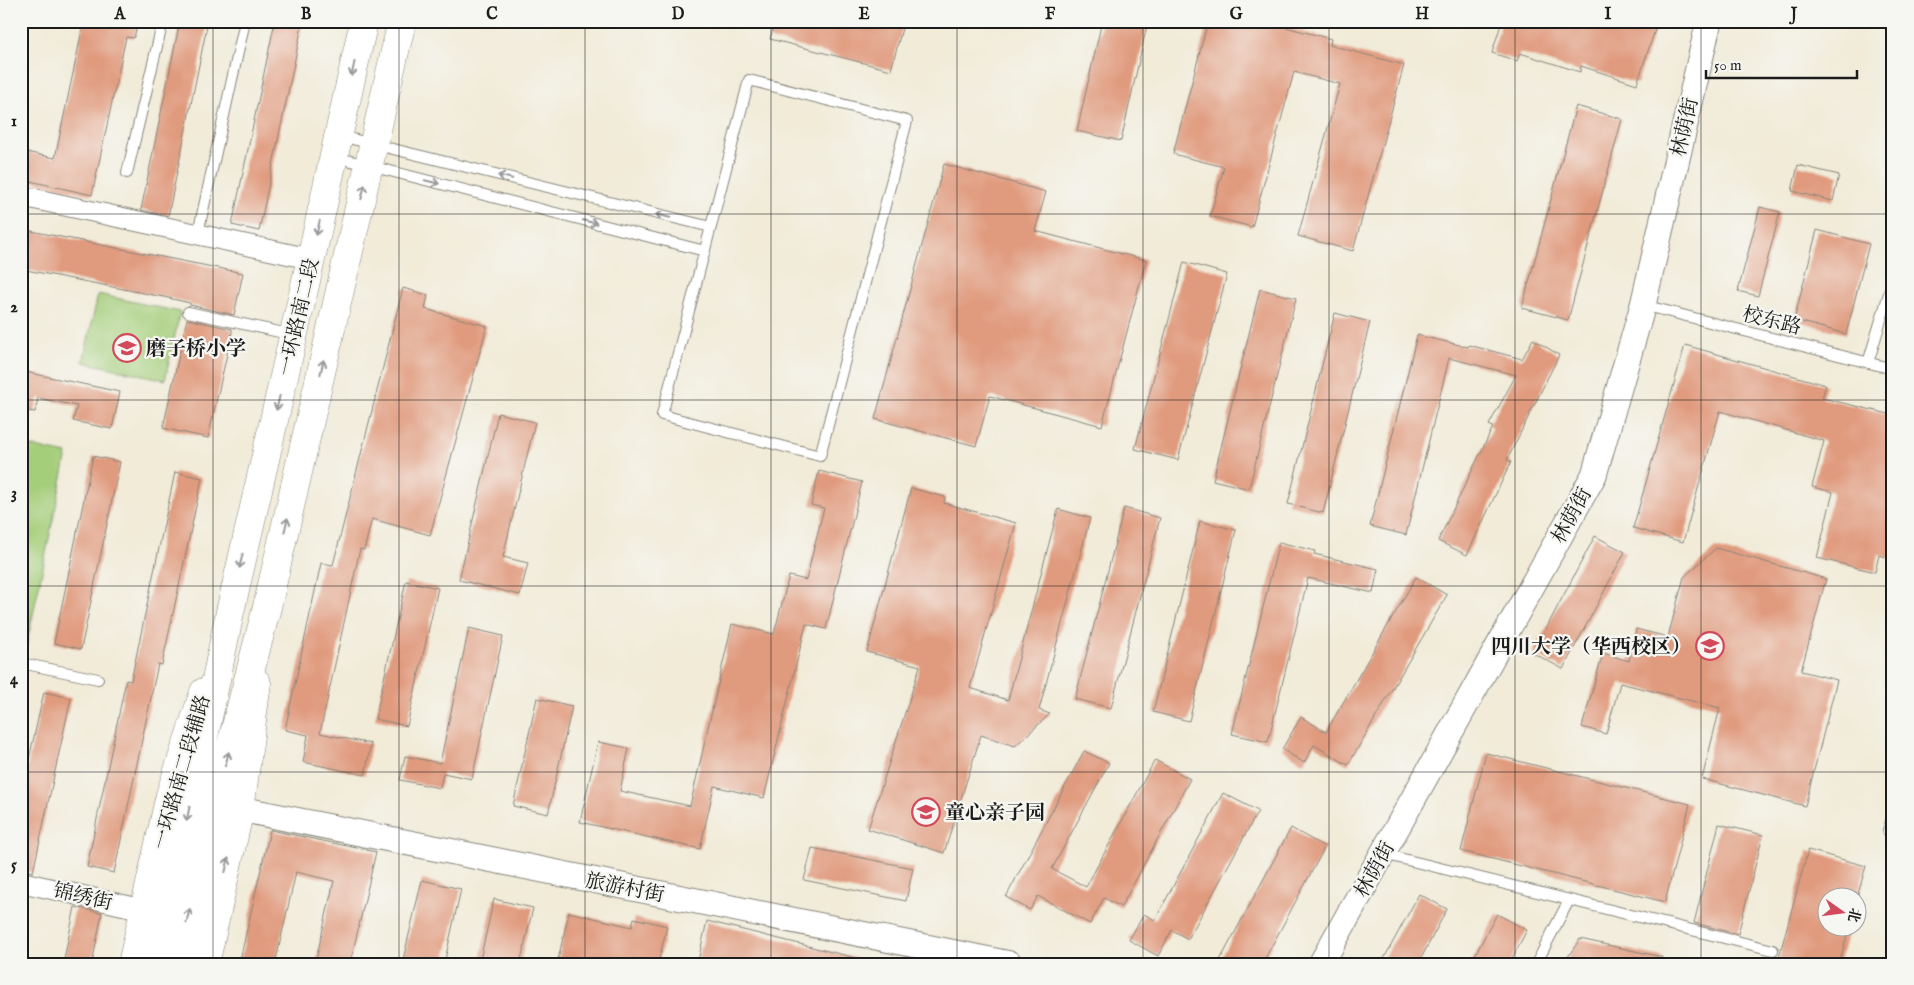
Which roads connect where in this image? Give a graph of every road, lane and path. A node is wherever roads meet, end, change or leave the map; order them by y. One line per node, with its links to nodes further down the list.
1 (163, 21): 8 (lane)
2 (245, 21): 11 (lane)
3 (364, 21): 6 (main road, 一环路南二段, one-way to 6)
4 (402, 21): 7 (main road, 一环路南二段)
5 (1709, 21): 15 (street, 林荫街)
6 (336, 146): 7 (lane); 7 (lane); 13 (main road, 一环路南二段, one-way to 13)
7 (371, 155): 10 (lane, one-way to 7); 12 (lane, one-way to 12); 20 (main road, 一环路南二段, one-way to 7)
8 (127, 173)
9 (21, 196): 11 (street)
10 (711, 227): 12 (lane); 12 (lane)
11 (198, 233): 13 (street)
12 (705, 251)
13 (311, 259): 17 (main road, 一环路南二段)
14 (1893, 280): 18 (lane)
15 (1643, 305): 18 (lane, 校东路); 27 (street, 林荫街)
16 (188, 312): 17 (lane)
17 (294, 335): 21 (main road, 一环路南二段, one-way to 21)
18 (1868, 363): 19 (lane, 校东路)
19 (1893, 369)
20 (267, 607): 24 (main road); 34 (main road, one-way to 20)
21 (230, 612): 30 (main road, 一环路南二段辅路); 33 (main road, one-way to 33)
22 (21, 663): 23 (lane)
23 (98, 679)
24 (240, 809): 35 (main road, one-way to 24); 36 (street, 旅游村街)
25 (1893, 815): 26 (lane)
26 (1893, 832)
27 (1382, 854): 29 (lane); 37 (street, 林荫街)
28 (21, 882): 30 (street, 锦绣街)
29 (1569, 900): 31 (lane); 38 (lane)
30 (145, 910): 32 (main road, 一环路南二段辅路)
31 (1773, 950)
32 (132, 964)
33 (157, 964)
34 (177, 964)
35 (204, 964)
36 (1010, 964)
37 (1321, 964)
38 (1536, 964)

